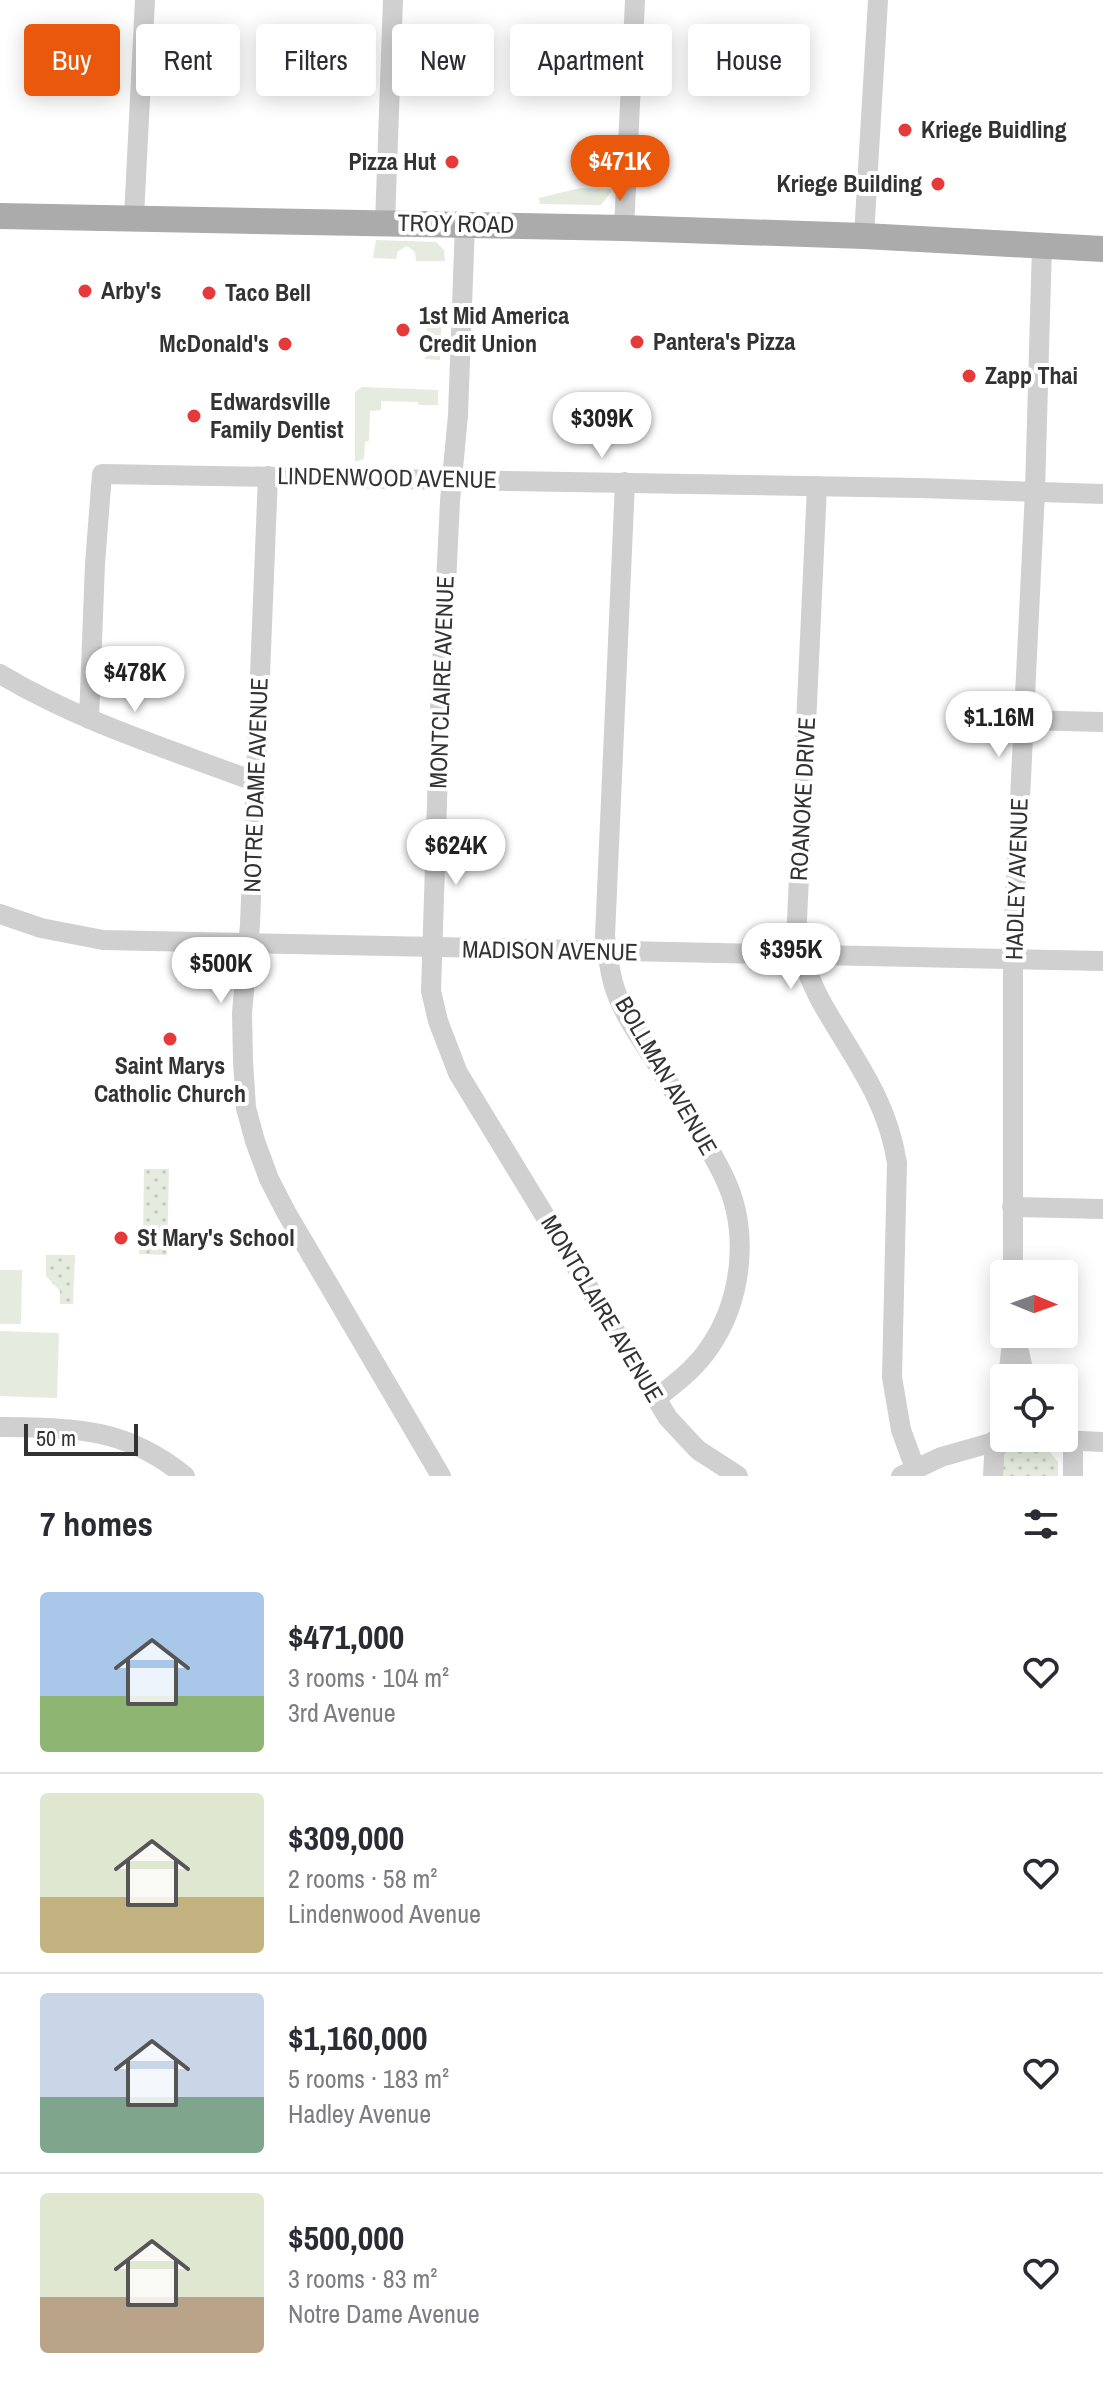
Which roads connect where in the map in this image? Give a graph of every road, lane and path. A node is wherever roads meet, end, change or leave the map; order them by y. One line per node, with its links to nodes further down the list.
1 (145, 0): 6 (street)
2 (393, 0): 7 (street)
3 (635, 0): 9 (street)
4 (878, 0): 10 (street)
5 (0, 216): 6 (main road, TROY ROAD)
6 (134, 217): 7 (main road, TROY ROAD)
7 (385, 223): 8 (main road, TROY ROAD)
8 (465, 224): 9 (main road, TROY ROAD); 14 (street, MONTCLAIRE AVENUE)
9 (624, 228): 10 (main road, TROY ROAD)
10 (864, 236): 11 (main road, TROY ROAD)
11 (1042, 245): 12 (main road, TROY ROAD); 17 (street, HADLEY AVENUE)
12 (1103, 249)
13 (268, 476): 14 (street, LINDENWOOD AVENUE); 20 (street, LINDENWOOD AVENUE); 23 (street, NOTRE DAME AVENUE)
14 (453, 479): 15 (street, LINDENWOOD AVENUE); 26 (street, MONTCLAIRE AVENUE)
15 (625, 482): 16 (street, LINDENWOOD AVENUE); 27 (street, BOLLMAN AVENUE)
16 (817, 486): 17 (street, LINDENWOOD AVENUE); 28 (street, ROANOKE DRIVE)
17 (1035, 491): 18 (street, LINDENWOOD AVENUE); 21 (street, HADLEY AVENUE)
18 (1103, 494)
19 (0, 674): 20 (street)
20 (89, 719): 23 (street)
21 (1022, 720): 22 (street); 29 (street, HADLEY AVENUE)
22 (1103, 722)
23 (256, 782): 25 (street, NOTRE DAME AVENUE)
24 (0, 914): 25 (street, MADISON AVENUE)
25 (248, 943): 26 (street, MADISON AVENUE); 43 (street, NOTRE DAME AVENUE)
26 (431, 948): 27 (street, MADISON AVENUE); 34 (street, MONTCLAIRE AVENUE)
27 (608, 952): 28 (street, MADISON AVENUE); 34 (street, BOLLMAN AVENUE)
28 (801, 956): 29 (street, MADISON AVENUE); 41 (street, ROANOKE DRIVE)
29 (1014, 960): 30 (street, MADISON AVENUE); 31 (street, HADLEY AVENUE)
30 (1103, 961)
31 (1012, 1207): 32 (street); 33 (street, HADLEY AVENUE)
32 (1103, 1209)
33 (1013, 1260)
34 (656, 1399): 44 (street, MONTCLAIRE AVENUE)
35 (0, 1427): 42 (street)
36 (1078, 1441): 37 (street)
37 (1103, 1442)
38 (990, 1443): 41 (street)
39 (1001, 1452): 45 (street)
40 (1073, 1452): 46 (street)
41 (908, 1472)
42 (185, 1476)
43 (441, 1476)
44 (738, 1476)
45 (993, 1476)
46 (1073, 1476)

